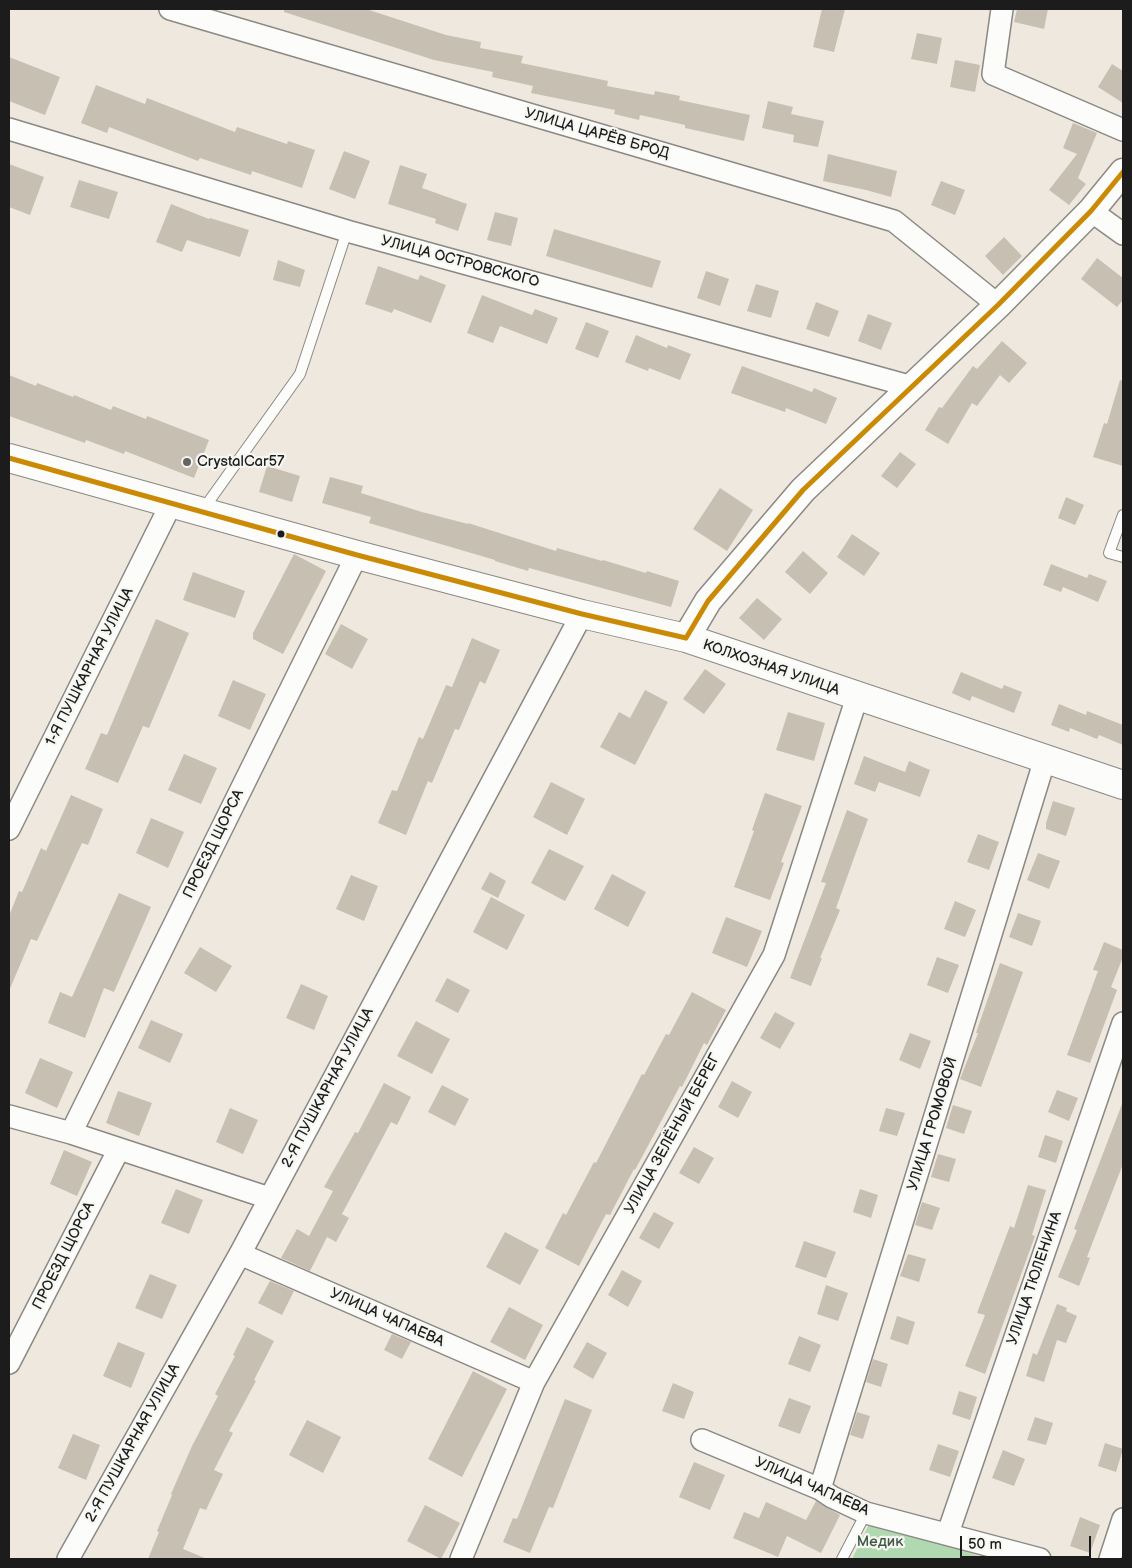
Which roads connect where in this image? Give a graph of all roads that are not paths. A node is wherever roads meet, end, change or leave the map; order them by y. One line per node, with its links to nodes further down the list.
1 (170, 9): 9 (street, УЛИЦА ЦАРЁВ БРОД)
2 (1002, 9): 4 (street)
3 (9, 129): 7 (street, УЛИЦА ОСТРОВСКОГО)
4 (1123, 130)
5 (1123, 172): 6 (street)
6 (1092, 211): 8 (street); 9 (street)
7 (347, 231): 10 (street, УЛИЦА ОСТРОВСКОГО); 13 (lane)
8 (1123, 234)
9 (998, 305): 10 (street)
10 (913, 387): 18 (street)
11 (9, 458): 12 (main road, КОЛХОЗНАЯ УЛИЦА)
12 (171, 504): 13 (main road, КОЛХОЗНАЯ УЛИЦА); 22 (street, 1-Я ПУШКАРНАЯ УЛИЦА)
13 (201, 512): 15 (main road, КОЛХОЗНАЯ УЛИЦА)
14 (1123, 515): 16 (lane)
15 (357, 555): 17 (main road, КОЛХОЗНАЯ УЛИЦА); 25 (street, ПРОЕЗД ЩОРСА)
16 (1123, 558)
17 (582, 614): 18 (main road, КОЛХОЗНАЯ УЛИЦА); 27 (street, 2-Я ПУШКАРНАЯ УЛИЦА)
18 (686, 638): 19 (main road, КОЛХОЗНАЯ УЛИЦА)
19 (857, 697): 20 (main road, КОЛХОЗНАЯ УЛИЦА); 30 (street, УЛИЦА ЗЕЛЁНЫЙ БЕРЕГ)
20 (1045, 759): 21 (main road, КОЛХОЗНАЯ УЛИЦА); 32 (street, УЛИЦА ГРОМОВОЙ)
21 (1123, 785)
22 (9, 829)
23 (1123, 1023): 35 (street, УЛИЦА ТЮЛЕНИНА)
24 (9, 1116): 25 (street)
25 (71, 1133): 26 (street)
26 (119, 1149): 27 (street); 29 (street, ПРОЕЗД ЩОРСА)
27 (269, 1198): 28 (street, 2-Я ПУШКАРНАЯ УЛИЦА)
28 (240, 1254): 30 (street, УЛИЦА ЧАПАЕВА); 36 (street, 2-Я ПУШКАРНАЯ УЛИЦА)
29 (9, 1363)
30 (534, 1382): 37 (street, УЛИЦА ЗЕЛЁНЫЙ БЕРЕГ)
31 (702, 1440): 32 (street, УЛИЦА ЧАПАЕВА)
32 (820, 1489): 33 (street, УЛИЦА ЧАПАЕВА)
33 (866, 1513): 35 (street, УЛИЦА ЧАПАЕВА); 38 (lane)
34 (1123, 1519): 40 (street)
35 (948, 1533): 39 (street, УЛИЦА ЧАПАЕВА)
36 (68, 1559)
37 (460, 1559)
38 (842, 1559)
39 (1040, 1559)
40 (1110, 1559)

